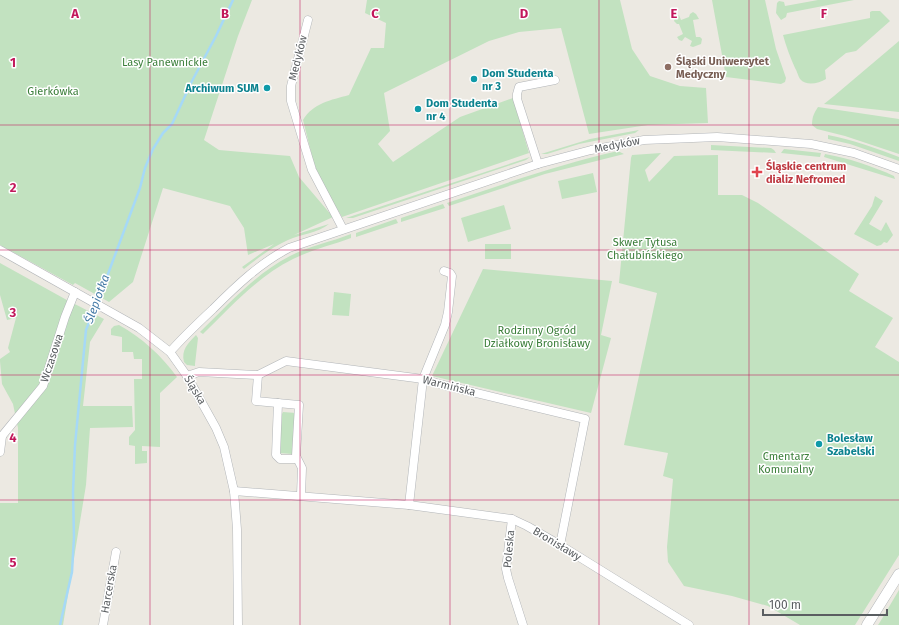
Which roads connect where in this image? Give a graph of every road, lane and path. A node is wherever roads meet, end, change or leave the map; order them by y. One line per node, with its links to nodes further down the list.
1 (308, 20): 5 (street, Medyków)
2 (555, 80): 3 (street)
3 (538, 164): 4 (street, Medyków); 5 (street, Medyków)
4 (899, 169)
5 (343, 229): 9 (street, Medyków)
6 (0, 250): 8 (street, Śląska)
7 (444, 271): 12 (street)
8 (75, 292): 9 (street, Śląska); 14 (street, Wczasowa)
9 (170, 352): 11 (street, Śląska)
10 (258, 375): 11 (street, Warmińska); 12 (street, Warmińska); 13 (street)
11 (187, 376): 17 (street, Śląska)
12 (422, 379): 19 (street); 21 (street, Warmińska)
13 (278, 403): 16 (street); 16 (street)
14 (1, 436): 15 (street, Wczasowa)
15 (0, 452)
16 (297, 459): 18 (street)
17 (234, 491): 18 (street, Bronisławy); 25 (street, Śląska)
18 (301, 495): 19 (street, Bronisławy)
19 (409, 505): 20 (street, Bronisławy)
20 (512, 519): 21 (street, Bronisławy); 26 (street, Poleska)
21 (560, 545): 27 (street, Bronisławy)
22 (116, 552): 24 (street, Harcerska)
23 (899, 574): 28 (street)
24 (103, 625)
25 (238, 625)
26 (523, 625)
27 (689, 625)
28 (867, 625)

